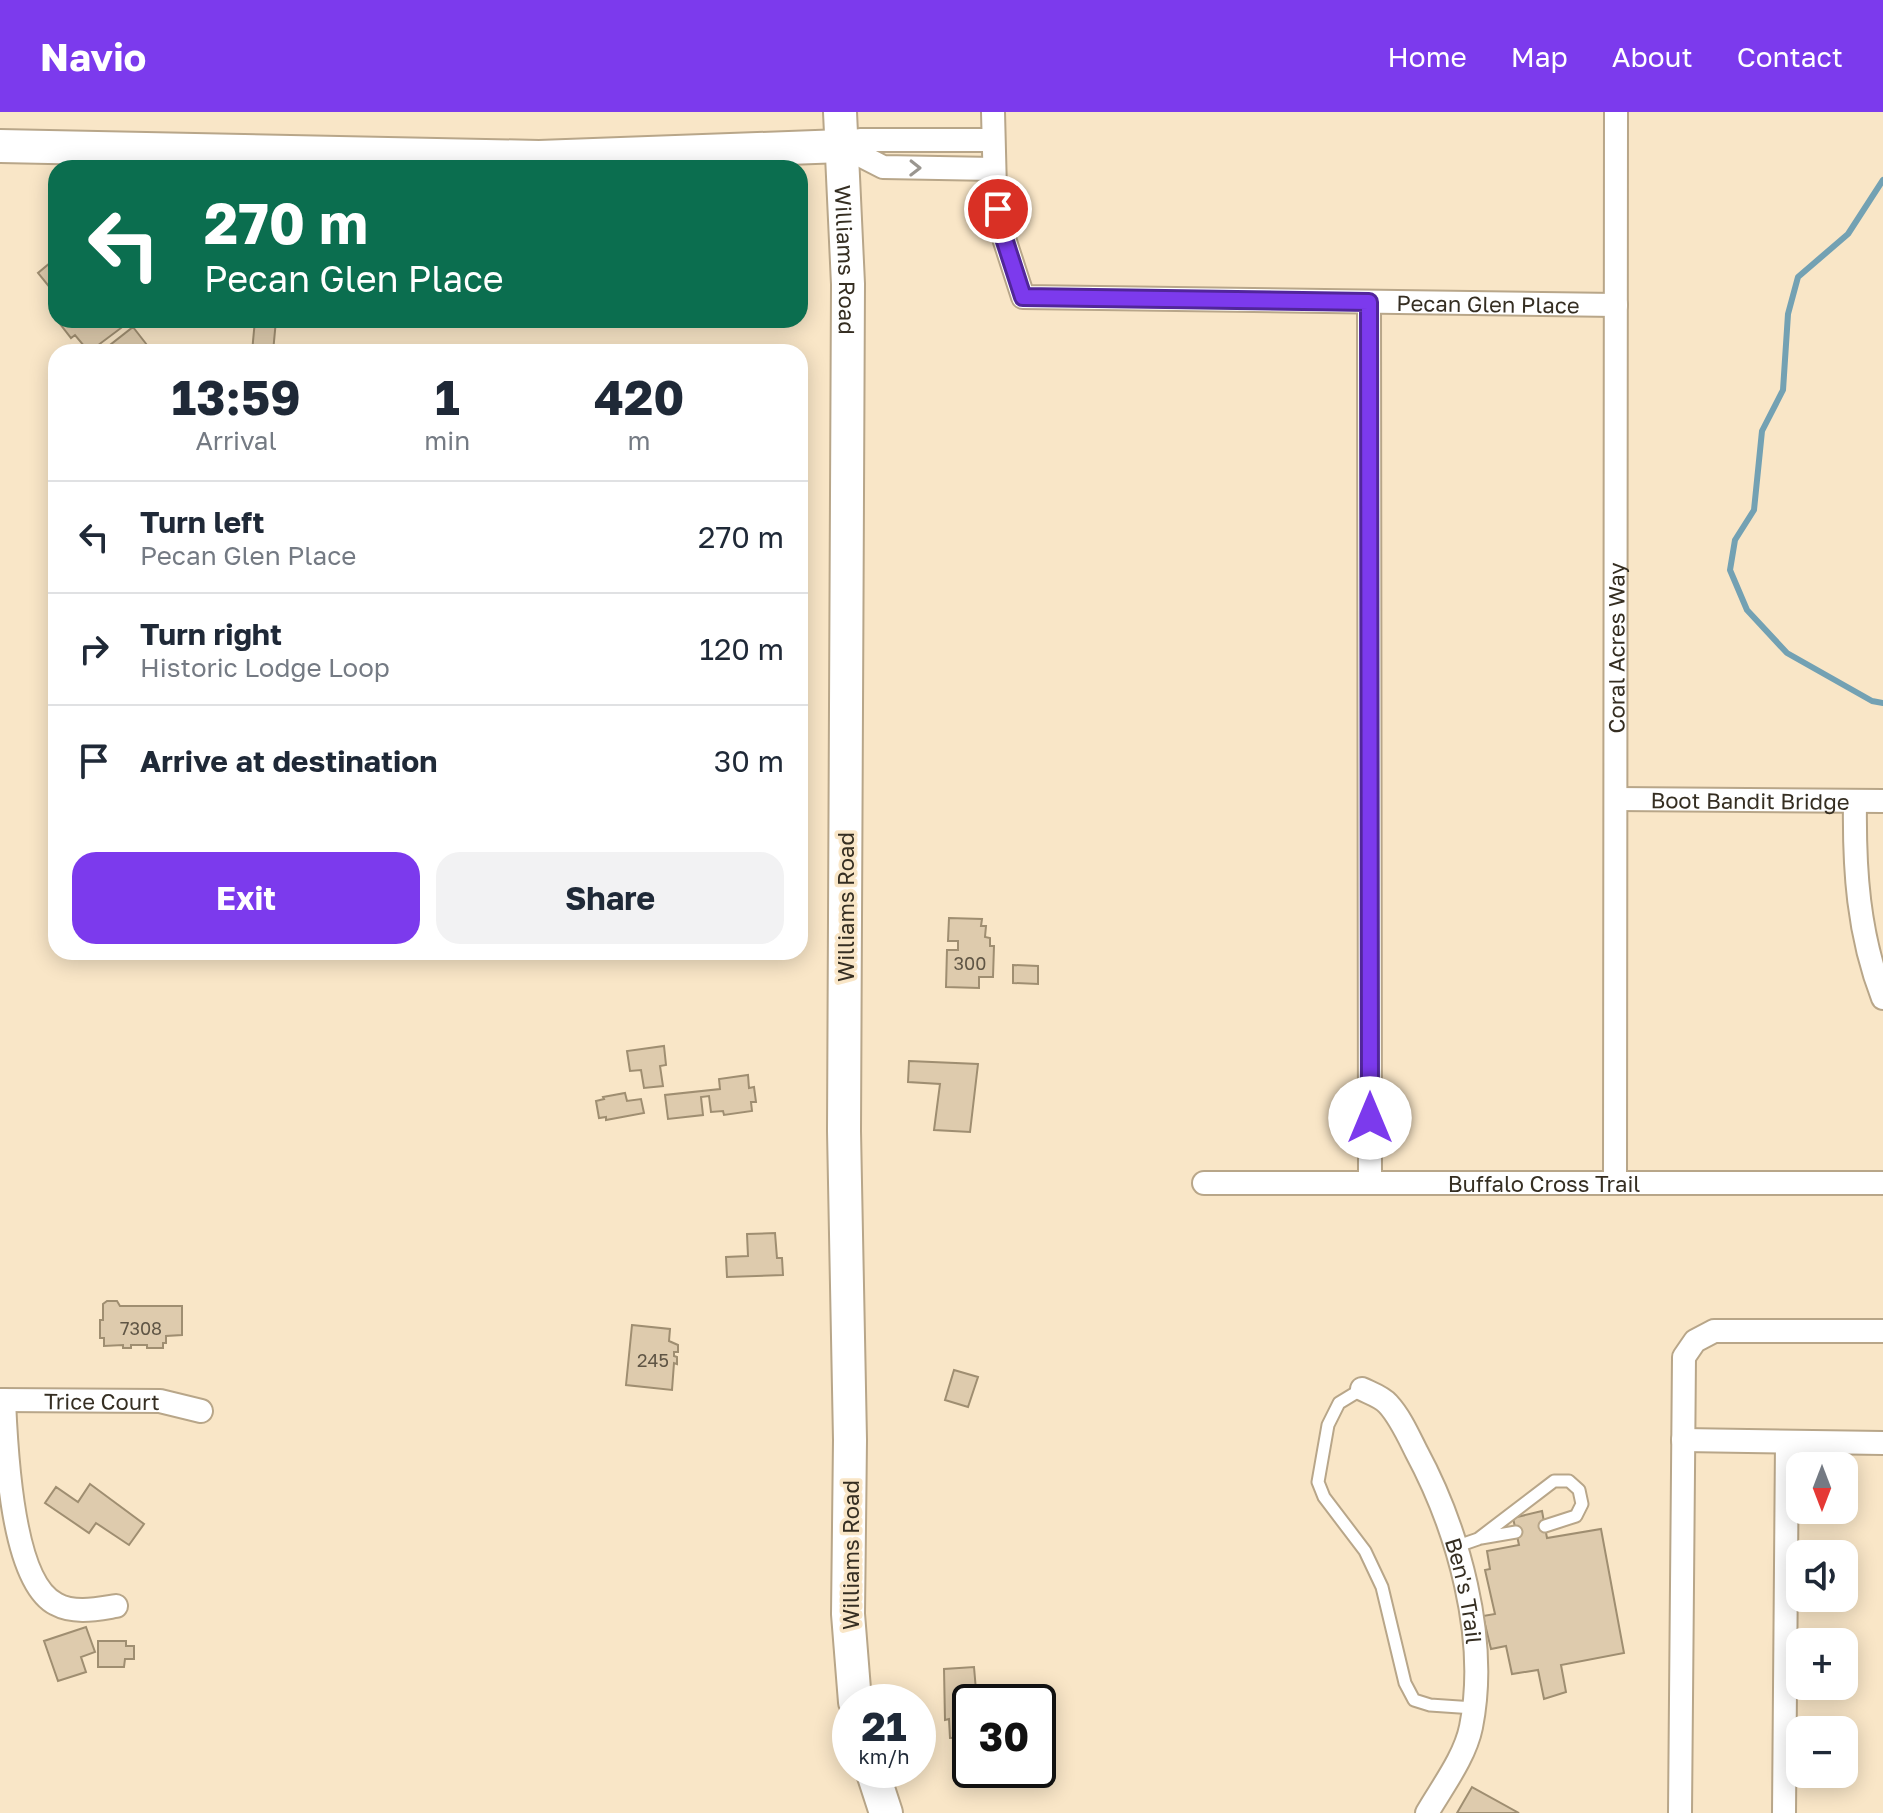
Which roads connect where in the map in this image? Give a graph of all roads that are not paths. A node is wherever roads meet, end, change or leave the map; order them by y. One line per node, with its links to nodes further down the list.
1 (840, 112): 6 (street, Williams Road)
2 (993, 112): 4 (street)
3 (1616, 112): 9 (street, Coral Acres Way)
4 (992, 140): 6 (street); 7 (street)
5 (0, 146): 6 (street)
6 (842, 146): 7 (street, one-way to 7); 31 (street, Williams Road)
7 (994, 169): 8 (street, Pecan Glen Place)
8 (1369, 302): 9 (street, Pecan Glen Place); 14 (street)
9 (1616, 305): 10 (street, Coral Acres Way)
10 (1616, 799): 11 (street, Boot Bandit Bridge); 15 (street, Coral Acres Way)
11 (1855, 801): 12 (street, Boot Bandit Bridge); 13 (street)
12 (1883, 801)
13 (1883, 998)
14 (1370, 1181): 15 (street, Buffalo Cross Trail); 16 (street, Buffalo Cross Trail)
15 (1615, 1182): 17 (street, Buffalo Cross Trail)
16 (1204, 1183)
17 (1883, 1183)
18 (1883, 1331): 22 (street)
19 (1362, 1389): 29 (street, Ben's Trail); 32 (lane)
20 (2, 1400): 21 (street, Trice Court); 25 (street)
21 (201, 1411)
22 (1683, 1440): 23 (street); 36 (street)
23 (1787, 1442): 24 (street); 37 (street)
24 (1883, 1443)
25 (4, 1471): 30 (street)
26 (1545, 1526): 28 (lane)
27 (1516, 1532): 28 (lane)
28 (1478, 1539): 29 (lane)
29 (1455, 1547): 32 (street, Ben's Trail)
30 (116, 1606)
31 (854, 1684)
32 (1474, 1708): 35 (street, Ben's Trail)
33 (878, 1788): 34 (street)
34 (886, 1813)
35 (1427, 1813)
36 (1680, 1813)
37 (1784, 1813)

